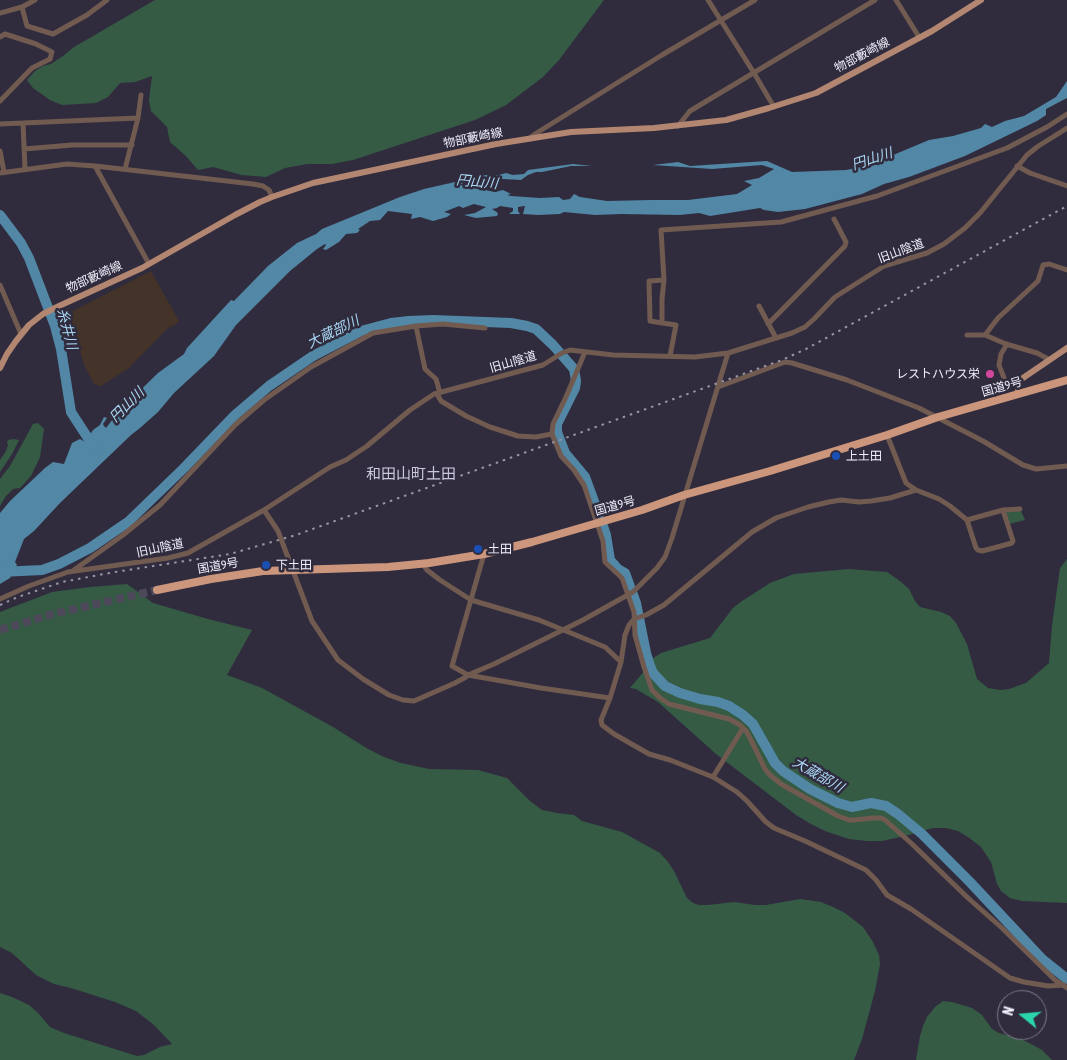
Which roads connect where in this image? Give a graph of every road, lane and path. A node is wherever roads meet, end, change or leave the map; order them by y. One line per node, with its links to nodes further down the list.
1 (35, 0): 8 (street)
2 (106, 0): 8 (street)
3 (708, 0): 10 (street)
4 (755, 0): 10 (street)
5 (875, 0): 13 (street)
6 (896, 0): 12 (street)
7 (980, 0): 12 (main road, 物部藪崎線)
8 (22, 7): 9 (street)
9 (0, 14)
10 (720, 20): 13 (street); 23 (street)
11 (0, 37): 15 (street)
12 (919, 37): 16 (main road, 物部藪崎線)
13 (754, 73): 16 (street); 21 (street)
14 (142, 95): 18 (street)
15 (0, 101)
16 (774, 107): 21 (main road, 物部藪崎線)
17 (1067, 114): 37 (street)
18 (138, 118): 19 (street); 24 (street)
19 (23, 123): 20 (street); 25 (street)
20 (0, 124)
21 (678, 126): 23 (main road, 物部藪崎線)
22 (1067, 128): 28 (street, 旧山陰道)
23 (529, 139): 33 (main road, 物部藪崎線)
24 (132, 145): 25 (street); 30 (street)
25 (24, 149): 29 (street)
26 (0, 150): 31 (street)
27 (95, 166): 29 (street); 30 (street); 35 (street)
28 (1017, 166): 32 (street); 47 (street, 旧山陰道)
29 (25, 169): 31 (street)
30 (125, 169): 33 (street)
31 (2, 173)
32 (1067, 186)
33 (272, 197): 35 (main road, 物部藪崎線)
34 (834, 219): 41 (street)
35 (149, 264): 44 (main road, 物部藪崎線)
36 (1067, 270): 46 (street)
37 (664, 280): 40 (street); 40 (street)
38 (0, 285): 44 (street)
39 (759, 306): 41 (street)
40 (662, 323): 52 (street)
41 (768, 324): 47 (street)
42 (416, 326): 43 (street); 58 (street); 74 (street)
43 (485, 328)
44 (22, 333): 54 (main road, 物部藪崎線)
45 (966, 335): 46 (street)
46 (985, 335): 48 (street)
47 (776, 338): 51 (street, 旧山陰道)
48 (1007, 344): 53 (street); 56 (street)
49 (1067, 348): 53 (main road)
50 (585, 352): 52 (street, 旧山陰道); 58 (street, 旧山陰道); 61 (street)
51 (728, 353): 52 (street, 旧山陰道); 57 (street)
52 (670, 356)
53 (1050, 360): 56 (main road)
54 (0, 368)
55 (1067, 380): 59 (highway, 国道9号)
56 (1018, 385): 59 (main road)
57 (718, 387): 60 (street); 65 (street)
58 (438, 393): 61 (street); 67 (street, 旧山陰道)
59 (1018, 394): 60 (highway, 国道9号)
60 (938, 417): 62 (highway, 国道9号); 63 (street)
61 (552, 434): 70 (street)
62 (887, 434): 64 (street); 65 (highway, 国道9号)
63 (1067, 466)
64 (916, 490): 69 (street); 79 (street)
65 (684, 495): 70 (highway, 国道9号); 76 (street)
66 (1020, 509): 68 (street)
67 (264, 510): 73 (street); 74 (street, 旧山陰道)
68 (1003, 510): 69 (street); 69 (street)
69 (967, 520)
70 (598, 522): 71 (highway, 国道9号); 76 (street)
71 (484, 554): 72 (highway, 国道9号); 78 (street)
72 (423, 564): 73 (highway, 国道9号); 78 (street)
73 (292, 569): 75 (highway, 国道9号); 82 (street)
74 (72, 572): 77 (street, 旧山陰道)
75 (157, 590)
76 (628, 595): 79 (street); 80 (street)
77 (0, 599)
78 (471, 600): 80 (street); 82 (street)
79 (634, 619): 81 (street); 84 (street)
80 (563, 630): 81 (street); 82 (street)
81 (621, 662): 83 (street)
82 (468, 675): 83 (street)
83 (610, 698): 85 (street)
84 (743, 728): 85 (street); 86 (street)
85 (713, 777): 86 (street)
86 (1065, 986)

